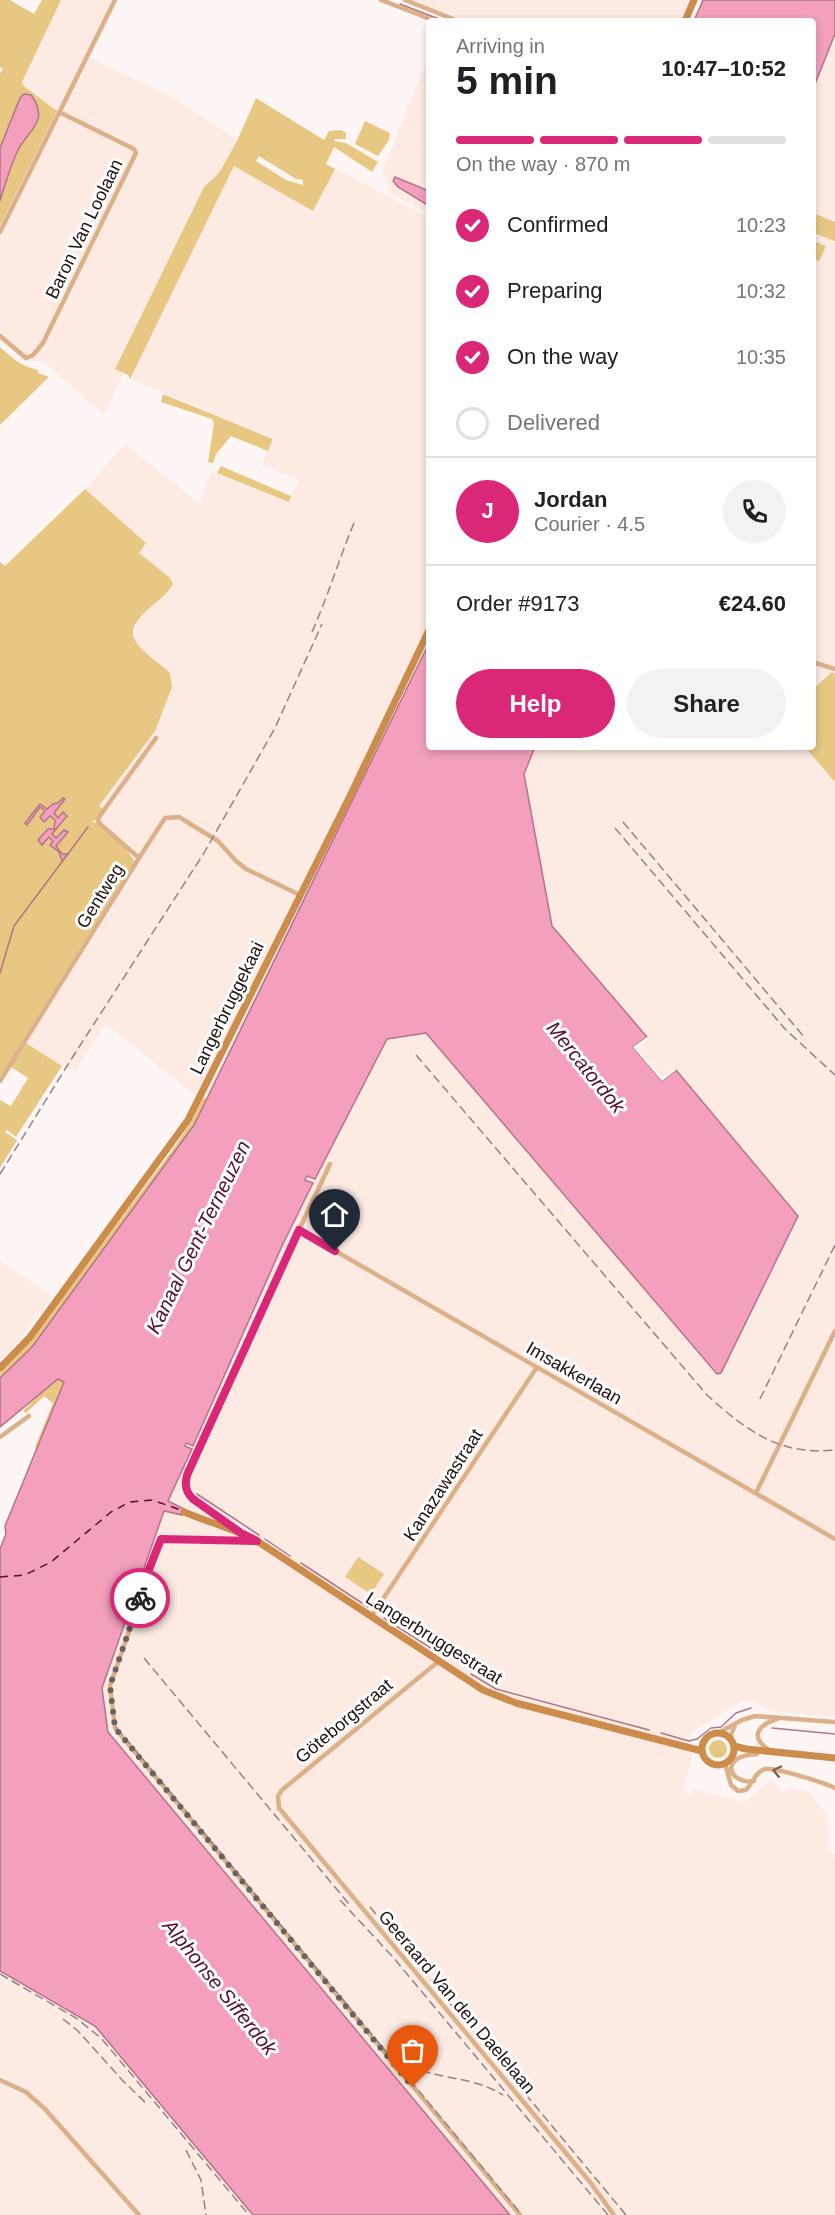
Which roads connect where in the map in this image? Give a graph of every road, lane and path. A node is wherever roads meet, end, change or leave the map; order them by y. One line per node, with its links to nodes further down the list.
1 (115, 0): 8 (street)
2 (381, 0): 5 (street)
3 (405, 0): 6 (street)
4 (694, 0): 7 (main road)
5 (427, 18)
6 (450, 18)
7 (686, 18)
8 (59, 112): 9 (street); 10 (street, Baron Van Loolaan)
9 (0, 232)
10 (0, 336)
11 (426, 636): 16 (main road, Langerbruggekaai)
12 (816, 663): 13 (street)
13 (835, 669)
14 (156, 738): 15 (street, Gentweg)
15 (139, 858): 16 (street); 17 (street, Gentweg)
16 (300, 895): 22 (main road, Langerbruggekaai)
17 (0, 1081)
18 (330, 1164): 19 (street, Langerbruggestraat)
19 (299, 1230): 21 (street, Imsakkerlaan); 27 (street, Langerbruggestraat)
20 (835, 1330): 25 (street)
21 (537, 1367): 25 (street, Imsakkerlaan); 30 (street, Kanazawastraat)
22 (0, 1368)
23 (29, 1416): 24 (street)
24 (0, 1437)
25 (756, 1493): 28 (street, Imsakkerlaan)
26 (184, 1512): 27 (main road)
27 (241, 1533): 29 (main road, Langerbruggestraat)
28 (835, 1539)
29 (257, 1541): 30 (main road, Langerbruggestraat); 49 (street)
30 (371, 1617): 31 (main road, Langerbruggestraat)
31 (440, 1661): 37 (main road, Langerbruggestraat); 46 (street, Göteborgstraat)
32 (782, 1717): 33 (street); 34 (street); 40 (street)
33 (835, 1722)
34 (736, 1724): 35 (street); 38 (street)
35 (720, 1732): 36 (main road, Langerbruggestraat); 38 (main road)
36 (703, 1741): 37 (main road, Langerbruggestraat); 39 (main road)
37 (680, 1745): 39 (main road, Langerbruggestraat)
38 (733, 1746): 40 (main road); 41 (main road); 43 (main road)
39 (702, 1751): 43 (main road, Langerbruggestraat)
40 (774, 1752): 42 (main road)
41 (757, 1754): 42 (main road); 44 (street)
42 (835, 1760)
43 (725, 1763): 44 (street)
44 (754, 1781): 45 (street, one-way to 44)
45 (835, 1788)
46 (279, 1808): 50 (street, Geeraard Van den Daelelaan)
47 (0, 2080): 48 (street)
48 (139, 2215)
49 (520, 2215)
50 (614, 2215)

